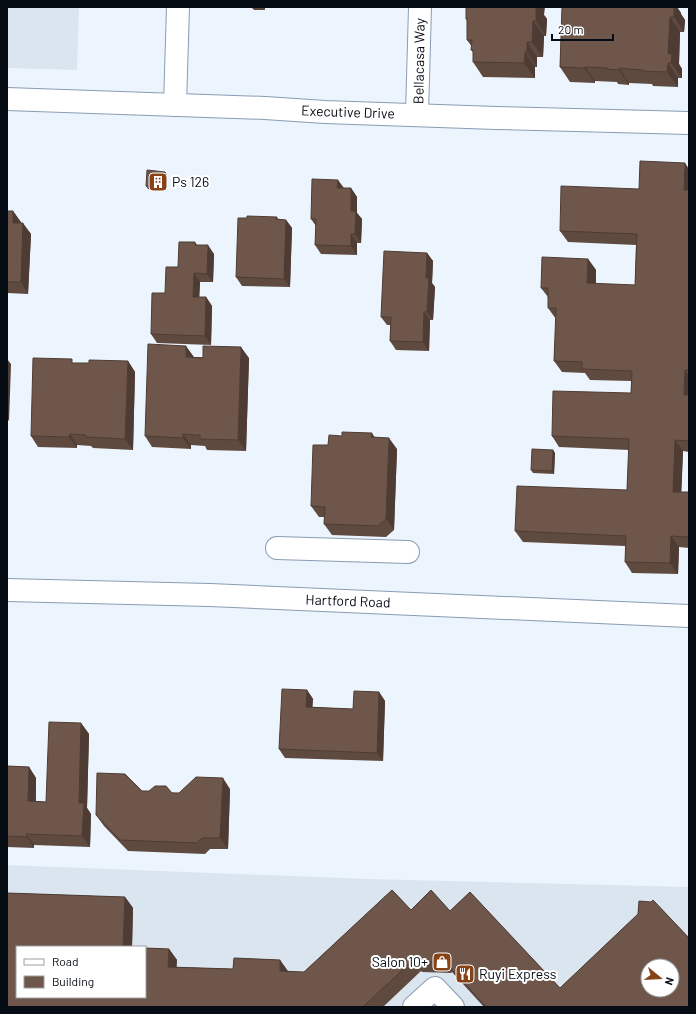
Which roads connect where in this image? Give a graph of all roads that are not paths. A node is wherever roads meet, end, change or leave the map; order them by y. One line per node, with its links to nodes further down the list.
1 (178, 7): 4 (street)
2 (420, 7): 5 (street, Bellacasa Way)
3 (7, 99): 4 (street, Executive Drive)
4 (175, 105): 5 (street, Executive Drive)
5 (417, 114): 6 (street, Executive Drive)
6 (689, 123)
7 (277, 548): 8 (street)
8 (408, 552)
9 (7, 590): 10 (street, Hartford Road)
10 (689, 616)
11 (414, 1007): 12 (street)
12 (453, 1007)

